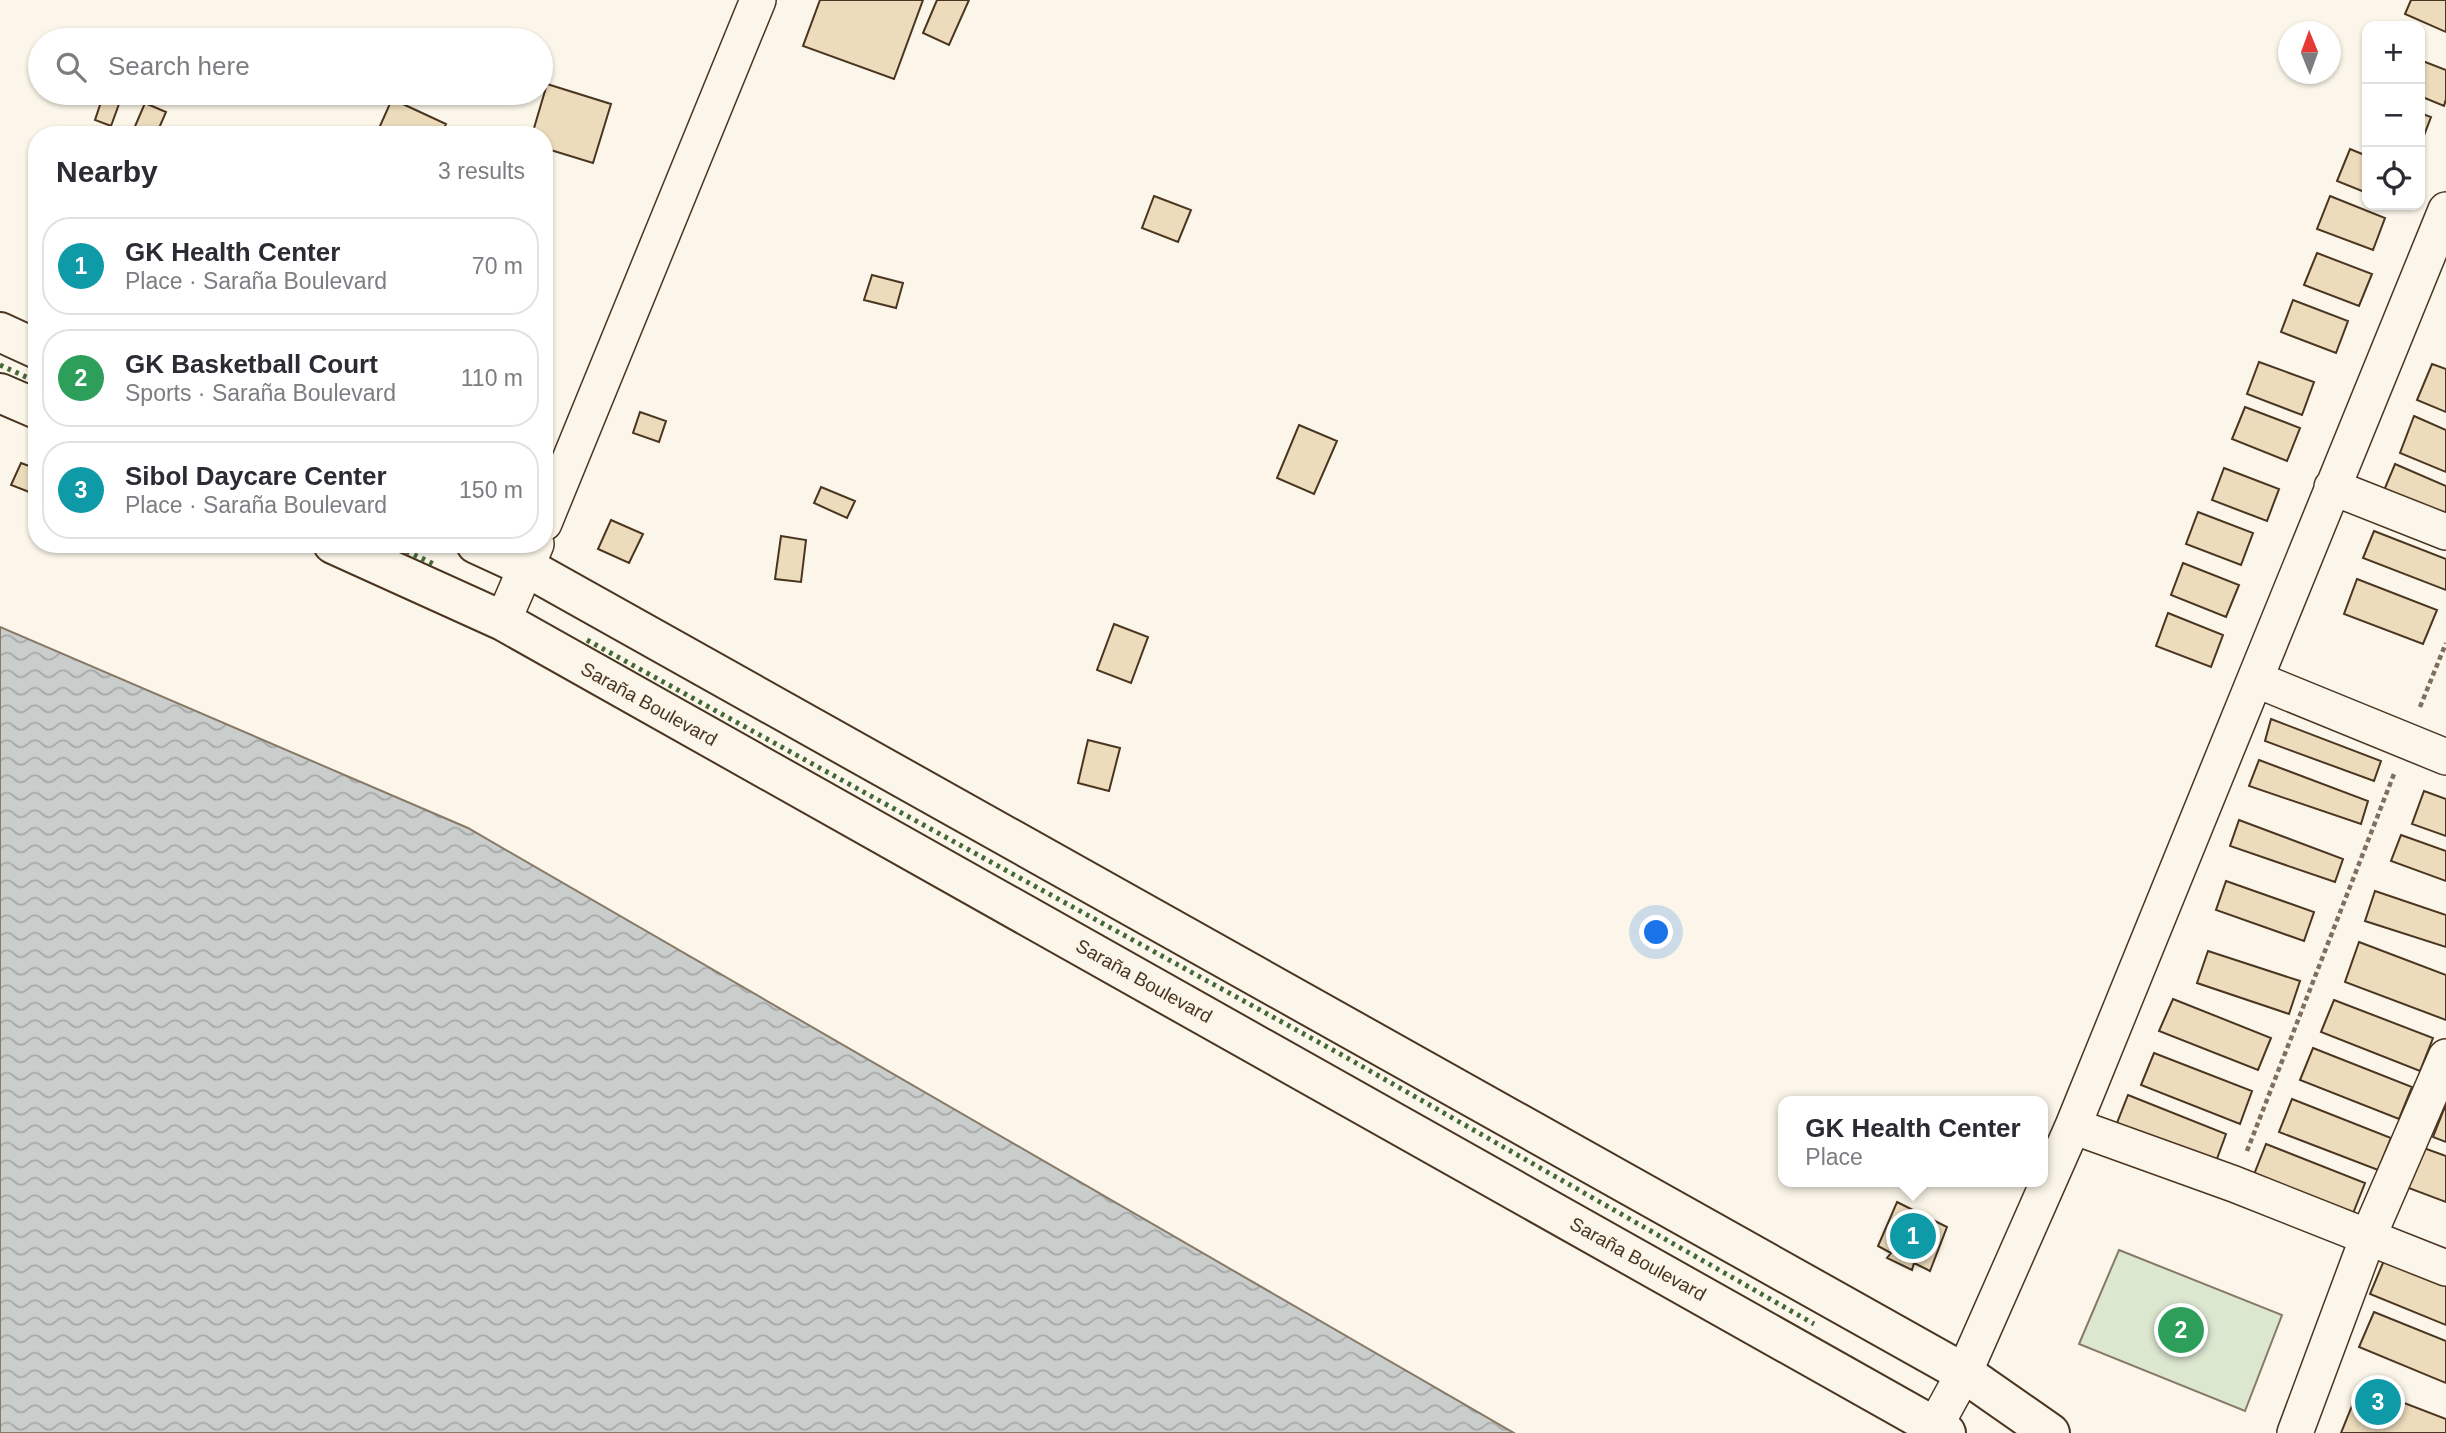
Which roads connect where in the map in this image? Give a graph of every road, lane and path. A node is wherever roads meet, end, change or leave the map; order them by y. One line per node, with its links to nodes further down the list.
1 (758, 0): 8 (street)
2 (2446, 210): 7 (street)
3 (0, 332): 4 (street)
4 (28, 345)
5 (0, 393): 6 (street)
6 (28, 406)
7 (2332, 487): 9 (street); 14 (street)
8 (553, 501)
9 (2446, 532)
10 (353, 553): 12 (street, Saraña Boulevard)
11 (531, 555): 12 (street); 24 (street)
12 (503, 621): 25 (street, Saraña Boulevard)
13 (2446, 643): 15 (path)
14 (2255, 679): 15 (street); 18 (street)
15 (2406, 741): 16 (street); 20 (path)
16 (2446, 757)
17 (2446, 1057): 22 (street)
18 (2073, 1126): 19 (street); 20 (street)
19 (2048, 1183)
20 (2234, 1184): 22 (street)
21 (2046, 1187): 24 (street)
22 (2368, 1237): 23 (street); 27 (street)
23 (2446, 1268)
24 (1964, 1373): 25 (street); 26 (street)
25 (1941, 1429)
26 (2050, 1433)
27 (2295, 1433)

